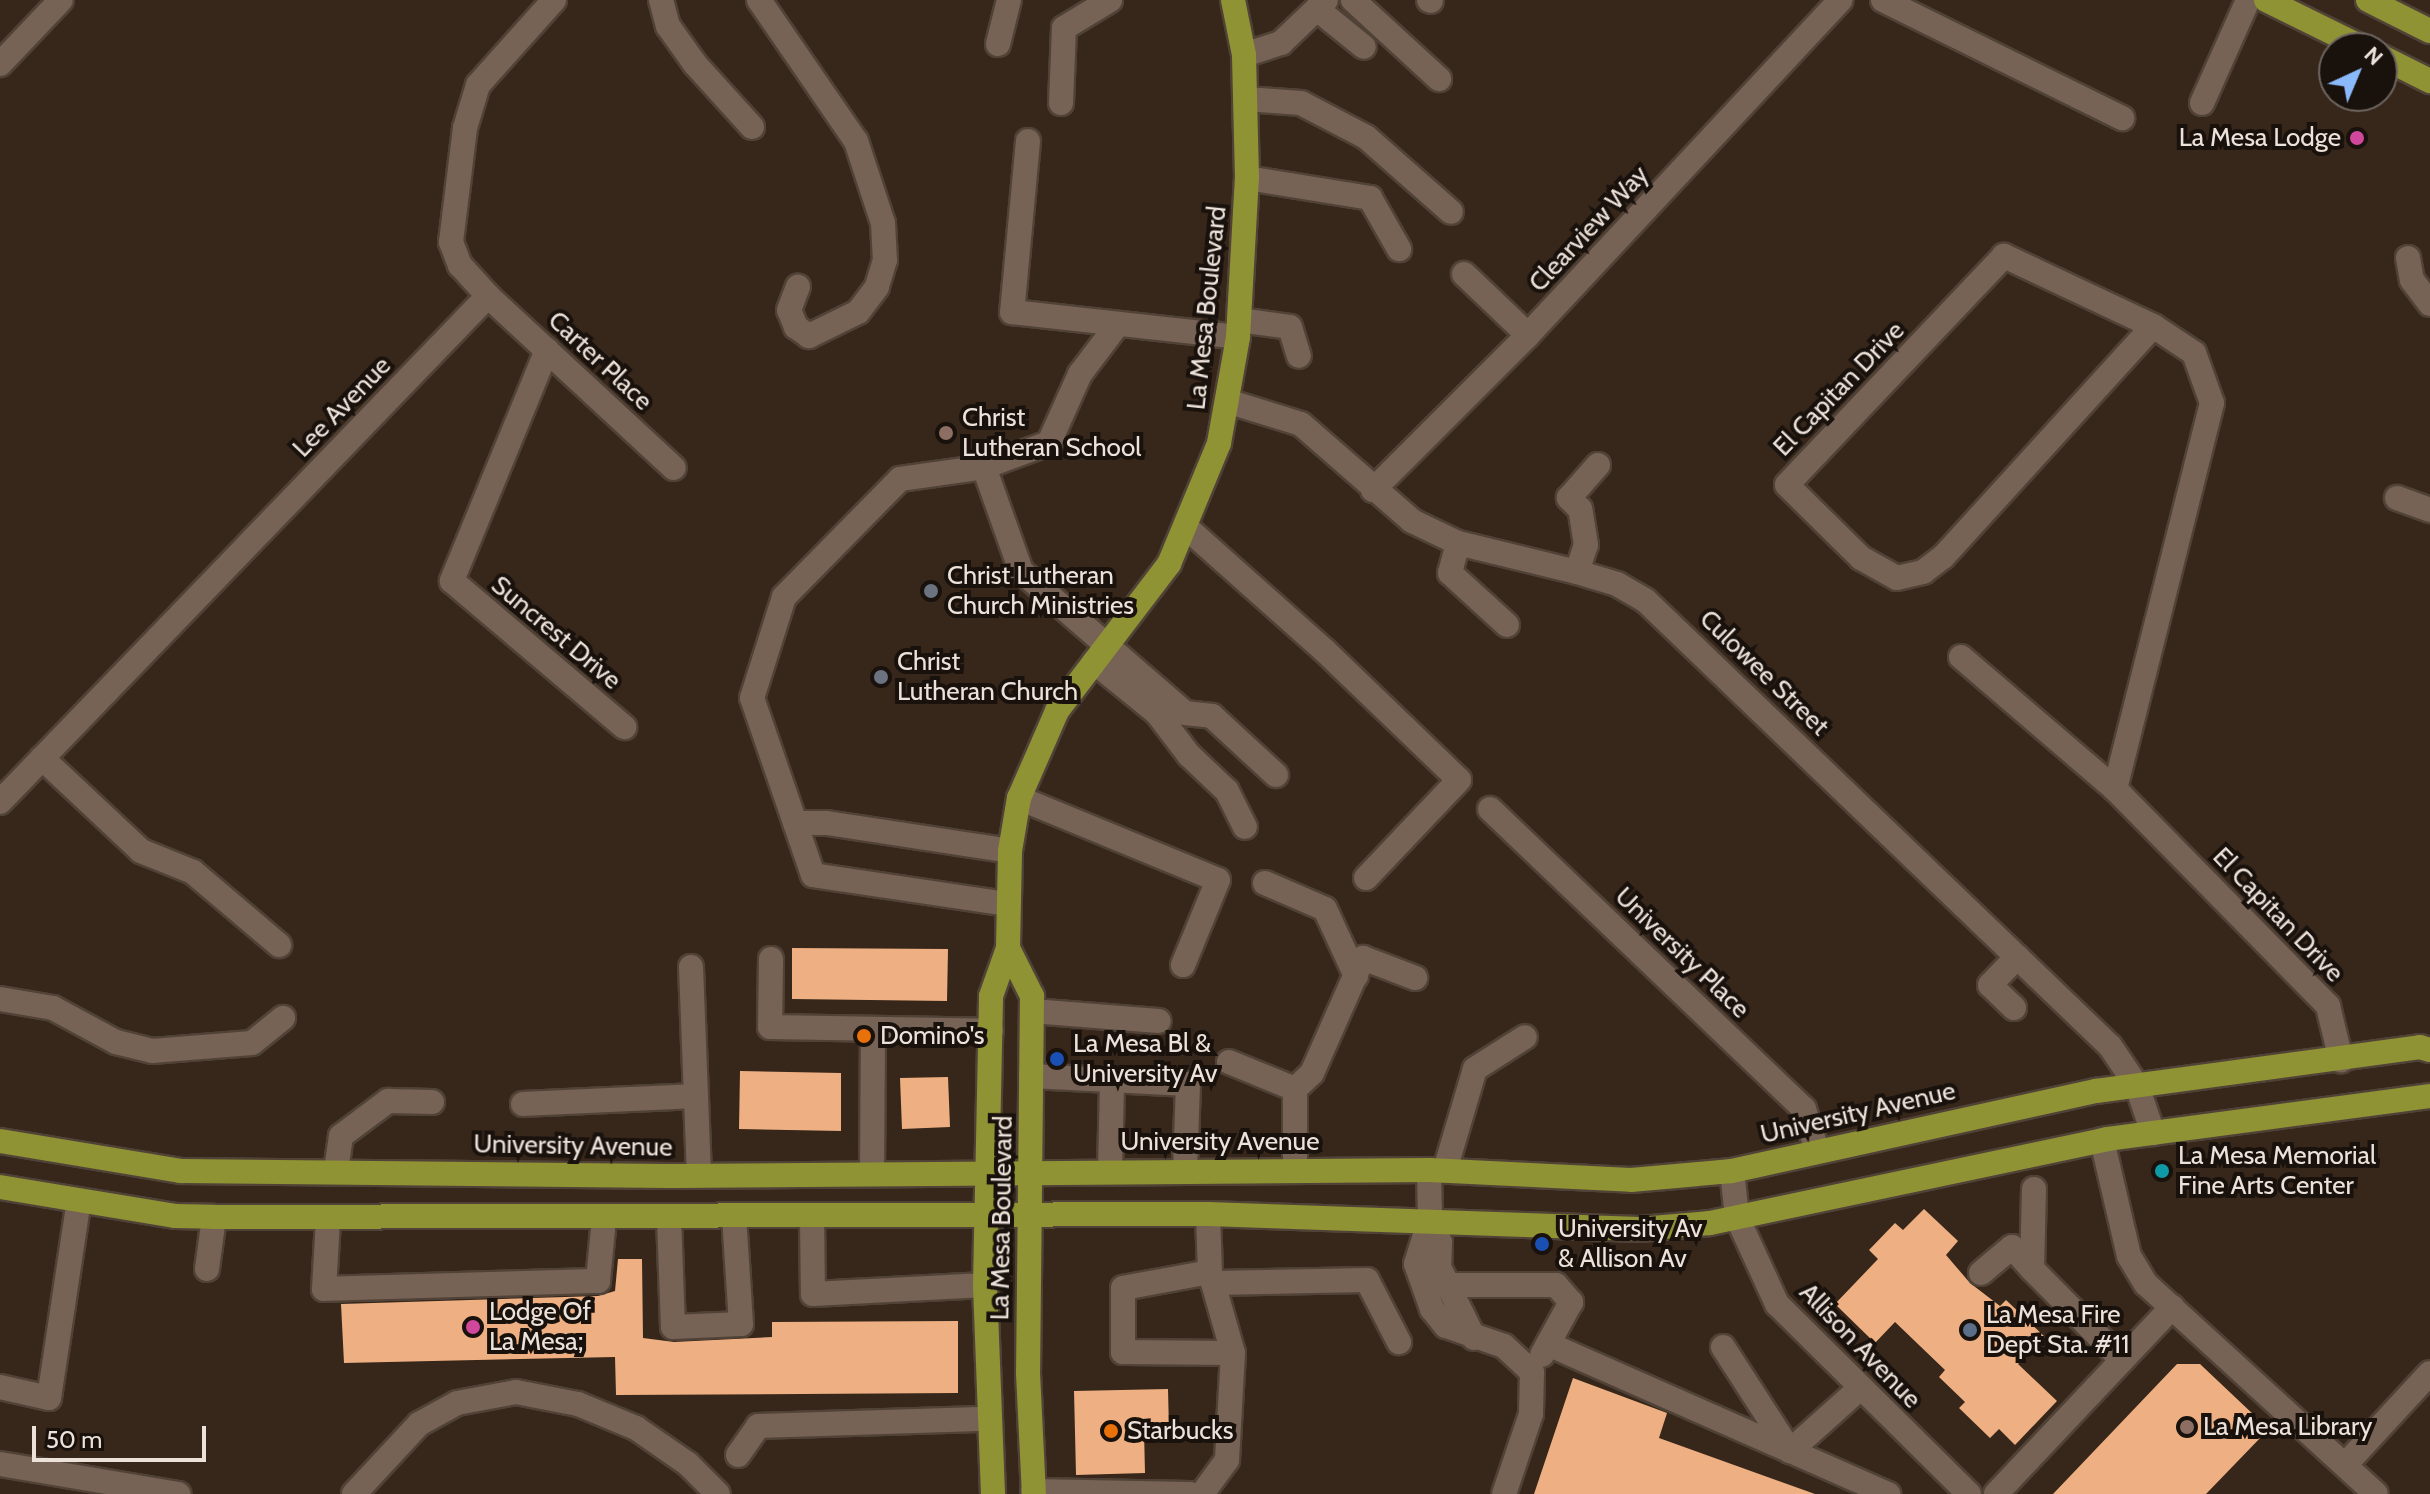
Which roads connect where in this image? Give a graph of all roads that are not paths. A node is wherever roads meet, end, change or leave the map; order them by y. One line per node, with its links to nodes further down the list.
1 (61, 0): 20 (street)
2 (554, 0): 36 (street)
3 (661, 0): 28 (street)
4 (759, 0): 35 (street)
5 (1009, 0): 17 (street)
6 (1110, 0): 25 (street)
7 (1233, 0): 19 (main road, La Mesa Boulevard)
8 (1353, 0): 22 (street)
9 (1840, 0): 41 (street, Clearview Way)
10 (1883, 0): 27 (street)
11 (2248, 0): 26 (street)
12 (2266, 0): 16 (main road)
13 (2368, 0): 15 (main road)
14 (1321, 4): 18 (street); 19 (street)
15 (2430, 31)
16 (2331, 32)
17 (998, 44)
18 (1364, 47)
19 (1244, 55): 24 (main road, La Mesa Boulevard)
20 (0, 64)
21 (2398, 65): 23 (main road)
22 (1439, 79)
23 (2430, 81)
24 (1246, 99): 30 (main road, La Mesa Boulevard); 31 (street)
25 (1061, 103)
26 (2202, 103)
27 (2122, 118)
28 (752, 127)
29 (1028, 141): 38 (street)
30 (1247, 178): 32 (street); 40 (main road, La Mesa Boulevard)
31 (1451, 212)
32 (1399, 249)
33 (2408, 258): 37 (street)
34 (1464, 274): 41 (street)
35 (798, 287)
36 (488, 296): 42 (street, Carter Place); 58 (street, Lee Avenue)
37 (2430, 304)
38 (1118, 324): 40 (street); 46 (street)
39 (2153, 326): 39 (street, El Capitan Drive); 60 (street, El Capitan Drive)
40 (1238, 329): 43 (street); 44 (main road, La Mesa Boulevard)
41 (1528, 335): 48 (street, Clearview Way)
42 (547, 350): 47 (street, Carter Place); 57 (street, Suncrest Drive)
43 (1299, 356)
44 (1230, 402): 48 (street, Culowee Street); 51 (main road, La Mesa Boulevard)
45 (1598, 465): 53 (street)
46 (984, 467): 55 (street); 64 (street)
47 (674, 468)
48 (1373, 490): 52 (street, Culowee Street)
49 (2397, 498): 50 (street)
50 (2430, 510)
51 (1188, 529): 55 (main road, La Mesa Boulevard); 67 (street)
52 (1458, 543): 53 (street, Culowee Street); 54 (street)
53 (1577, 572): 72 (street, Culowee Street)
54 (1507, 625)
55 (1101, 654): 59 (street); 61 (main road, La Mesa Boulevard); 65 (street)
56 (1961, 657): 60 (street, El Capitan Drive)
57 (624, 727)
58 (42, 758): 62 (street, Lee Avenue); 70 (street)
59 (1276, 775)
60 (2115, 789): 87 (street, El Capitan Drive)
61 (1019, 798): 66 (main road, La Mesa Boulevard); 74 (street)
62 (0, 802)
63 (1490, 809): 100 (street, University Place)
64 (795, 823): 66 (street); 69 (street)
65 (1245, 827)
66 (1010, 851): 69 (main road, La Mesa Boulevard)
67 (1366, 878)
68 (1265, 883): 76 (street)
69 (1007, 904): 71 (main road, La Mesa Boulevard)
70 (279, 945)
71 (1008, 948): 80 (main road, La Mesa Boulevard); 84 (main road, La Mesa Boulevard)
72 (2017, 957): 79 (street); 91 (street, Culowee Street)
73 (771, 959): 83 (street)
74 (1183, 965)
75 (691, 967): 93 (street)
76 (1356, 976): 77 (street); 92 (street)
77 (1415, 978)
78 (0, 999): 81 (street)
79 (2014, 1008)
80 (1032, 1011): 82 (street); 89 (main road, La Mesa Boulevard)
81 (283, 1018)
82 (1159, 1021)
83 (873, 1029): 84 (street); 109 (street)
84 (991, 1031): 108 (main road, La Mesa Boulevard)
85 (1525, 1037): 103 (street)
86 (2430, 1050): 87 (main road, University Avenue)
87 (2341, 1060): 91 (main road, University Avenue)
88 (1229, 1062): 92 (street)
89 (1031, 1076): 90 (street); 105 (main road, La Mesa Boulevard)
90 (1112, 1080): 102 (street); 106 (street)
91 (2137, 1086): 97 (street, Culowee Street); 100 (main road, University Avenue)
92 (1295, 1089): 101 (street)
93 (696, 1096): 96 (street); 110 (street)
94 (2430, 1096): 97 (main road)
95 (432, 1102): 104 (street)
96 (523, 1104)
97 (2153, 1133): 98 (main road)
98 (2102, 1140): 120 (main road); 131 (street)
99 (0, 1141): 104 (main road, University Avenue)
100 (1817, 1150): 107 (main road, University Avenue)
101 (1295, 1169): 102 (main road, University Avenue); 103 (main road, University Avenue)
102 (1185, 1170): 106 (main road, University Avenue)
103 (1437, 1170): 107 (main road, University Avenue); 123 (street)
104 (336, 1171): 110 (main road, University Avenue)
105 (1030, 1171): 106 (main road, University Avenue); 108 (main road, University Avenue); 116 (main road, La Mesa Boulevard)
106 (1110, 1171)
107 (1732, 1171): 120 (street, Allison Avenue)
108 (987, 1172): 109 (main road, University Avenue); 115 (main road, La Mesa Boulevard)
109 (872, 1173): 110 (main road, University Avenue)
110 (699, 1175)
111 (0, 1187): 113 (main road)
112 (2034, 1189): 126 (street)
113 (79, 1200): 118 (main road); 140 (street)
114 (1208, 1214): 116 (main road); 123 (main road); 128 (street)
115 (986, 1215): 116 (main road); 117 (main road); 129 (main road, La Mesa Boulevard)
116 (1030, 1215): 147 (main road, La Mesa Boulevard)
117 (812, 1216): 119 (main road); 129 (street)
118 (214, 1217): 124 (main road); 125 (street)
119 (734, 1217): 121 (main road); 121 (street)
120 (1737, 1217): 123 (main road); 141 (street, Allison Avenue)
121 (669, 1218): 122 (main road)
122 (604, 1219): 124 (main road); 124 (street)
123 (1430, 1219): 130 (street); 132 (street)
124 (328, 1220)
125 (207, 1269)
126 (2032, 1269): 127 (street); 137 (street)
127 (1981, 1273)
128 (1212, 1278): 133 (street); 136 (street); 136 (street)
129 (985, 1285): 142 (main road, La Mesa Boulevard)
130 (1445, 1285): 132 (street); 134 (street)
131 (2172, 1307): 137 (street); 146 (street)
132 (1474, 1338): 138 (street)
133 (1399, 1342)
134 (1548, 1344): 138 (street); 143 (street)
135 (1723, 1347): 143 (street)
136 (1233, 1353): 153 (street)
137 (2122, 1360): 157 (street)
138 (1532, 1372): 154 (street)
139 (2430, 1373): 146 (street)
140 (0, 1387)
141 (1859, 1389): 143 (street); 156 (street, Allison Avenue)
142 (987, 1419): 144 (street); 151 (main road, La Mesa Boulevard)
143 (1790, 1451): 155 (street)
144 (738, 1455)
145 (0, 1464): 148 (street)
146 (2345, 1465): 158 (street)
147 (1034, 1493): 152 (street)
148 (178, 1494)
149 (354, 1494): 150 (street)
150 (718, 1494)
151 (993, 1494)
152 (1190, 1494)
153 (1202, 1494)
154 (1504, 1494)
155 (1888, 1494)
156 (1969, 1494)
157 (1996, 1494)
158 (2376, 1494)

